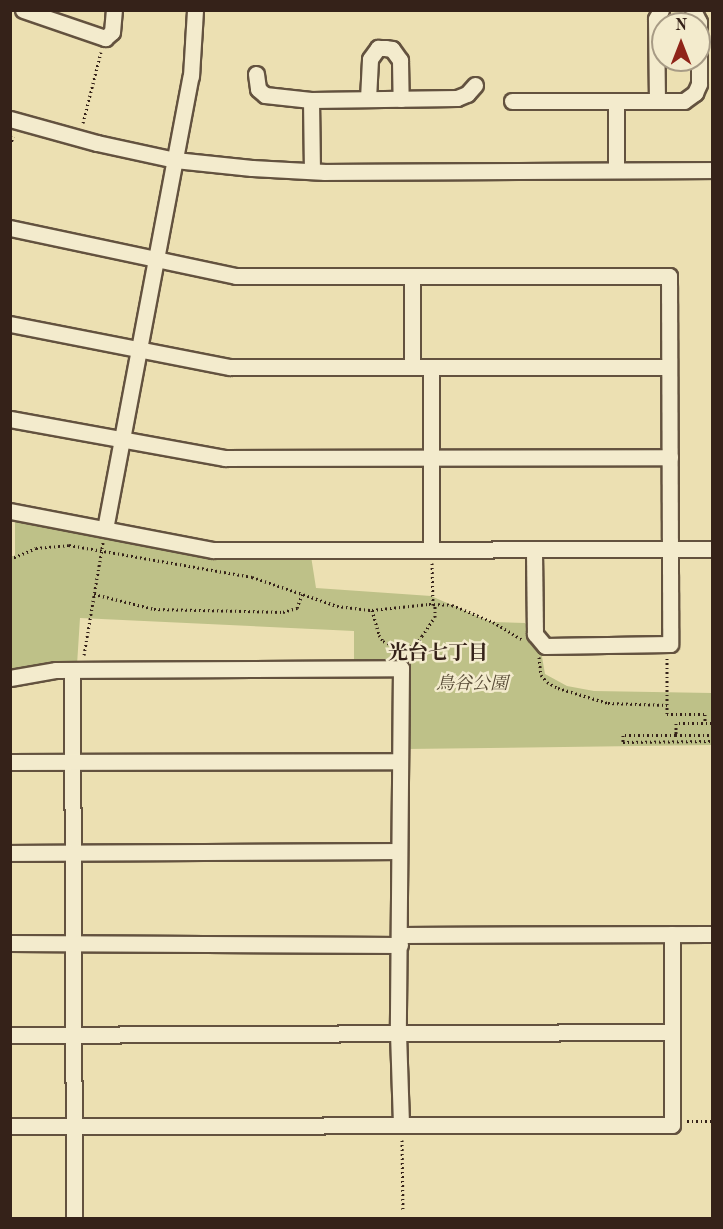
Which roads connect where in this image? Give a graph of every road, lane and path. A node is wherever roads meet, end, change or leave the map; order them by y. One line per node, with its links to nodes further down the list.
1 (23, 10): 6 (street)
2 (114, 10): 6 (street)
3 (195, 10): 19 (street)
4 (661, 10): 14 (street)
5 (693, 10): 14 (street)
6 (105, 38): 16 (path)
7 (256, 74): 11 (street)
8 (475, 85): 10 (street)
9 (368, 99): 10 (street); 10 (street); 11 (street)
10 (401, 99)
11 (311, 100): 21 (street)
12 (512, 101): 13 (street)
13 (616, 101): 14 (street); 22 (street)
14 (657, 101)
15 (10, 119): 19 (street)
16 (83, 123)
17 (13, 137): 18 (path)
18 (10, 145)
19 (176, 160): 21 (street); 24 (street)
20 (712, 170): 22 (street)
21 (312, 171): 22 (street)
22 (616, 171)
23 (10, 228): 24 (street)
24 (154, 260): 25 (street); 27 (street)
25 (412, 277): 28 (street); 29 (street)
26 (10, 324): 27 (street)
27 (138, 351): 28 (street); 32 (street)
28 (412, 367): 30 (street)
29 (669, 367): 30 (street); 34 (street)
30 (430, 368): 33 (street)
31 (10, 419): 32 (street)
32 (121, 440): 33 (street); 36 (street)
33 (429, 457): 34 (street); 40 (street)
34 (670, 457): 38 (street)
35 (10, 511): 36 (street)
36 (105, 530): 40 (street); 41 (path)
37 (534, 549): 38 (street); 40 (street); 48 (street)
38 (670, 549): 39 (street); 48 (street)
39 (712, 549)
40 (431, 550): 45 (path)
41 (102, 551): 42 (path); 43 (path); 44 (path)
42 (10, 560)
43 (94, 594): 44 (path); 52 (path)
44 (302, 594): 46 (path)
45 (434, 605): 46 (path); 47 (path); 49 (path)
46 (372, 610): 49 (path)
47 (527, 643)
48 (667, 644): 54 (path)
49 (402, 651): 51 (path)
50 (538, 652): 54 (path)
51 (401, 668): 52 (street); 61 (street)
52 (77, 670): 53 (street); 60 (street)
53 (10, 678)
54 (667, 705): 55 (path)
55 (705, 723): 56 (path); 57 (path)
56 (712, 723)
57 (676, 735): 58 (path); 59 (path)
58 (712, 735)
59 (712, 741)
60 (74, 761): 61 (street); 62 (street); 64 (street)
61 (400, 761): 63 (street)
62 (10, 762)
63 (398, 851): 64 (street); 68 (street)
64 (74, 852): 65 (street); 70 (street)
65 (10, 853)
66 (672, 934): 67 (street); 68 (street); 71 (street)
67 (712, 934)
68 (400, 940): 70 (street); 72 (street)
69 (10, 943): 70 (street)
70 (74, 943): 74 (street)
71 (672, 1032): 72 (street); 78 (street)
72 (398, 1033): 74 (street); 76 (street)
73 (10, 1035): 74 (street)
74 (74, 1035): 77 (street)
75 (712, 1121): 78 (path)
76 (401, 1123): 77 (street); 78 (street); 80 (path)
77 (75, 1124): 79 (street); 81 (street)
78 (672, 1125)
79 (10, 1126)
80 (403, 1211)
81 (74, 1218)

